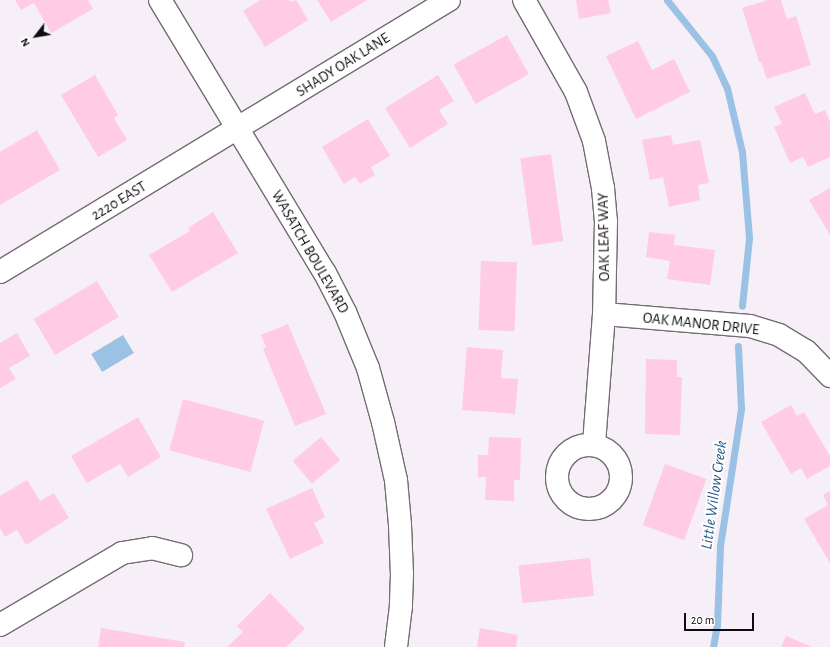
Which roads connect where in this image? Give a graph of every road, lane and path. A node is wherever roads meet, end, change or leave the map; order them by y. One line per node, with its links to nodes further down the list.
1 (160, 0): 4 (street, WASATCH BOULEVARD)
2 (449, 0): 4 (street, SHADY OAK LANE)
3 (524, 0): 6 (street, OAK LEAF WAY)
4 (238, 129): 5 (street, 2220 EAST); 11 (street, WASATCH BOULEVARD)
5 (0, 272)
6 (604, 314): 7 (street, OAK MANOR DRIVE); 8 (street, OAK LEAF WAY)
7 (830, 376)
8 (594, 444)
9 (181, 555): 10 (street)
10 (0, 625)
11 (396, 647)

